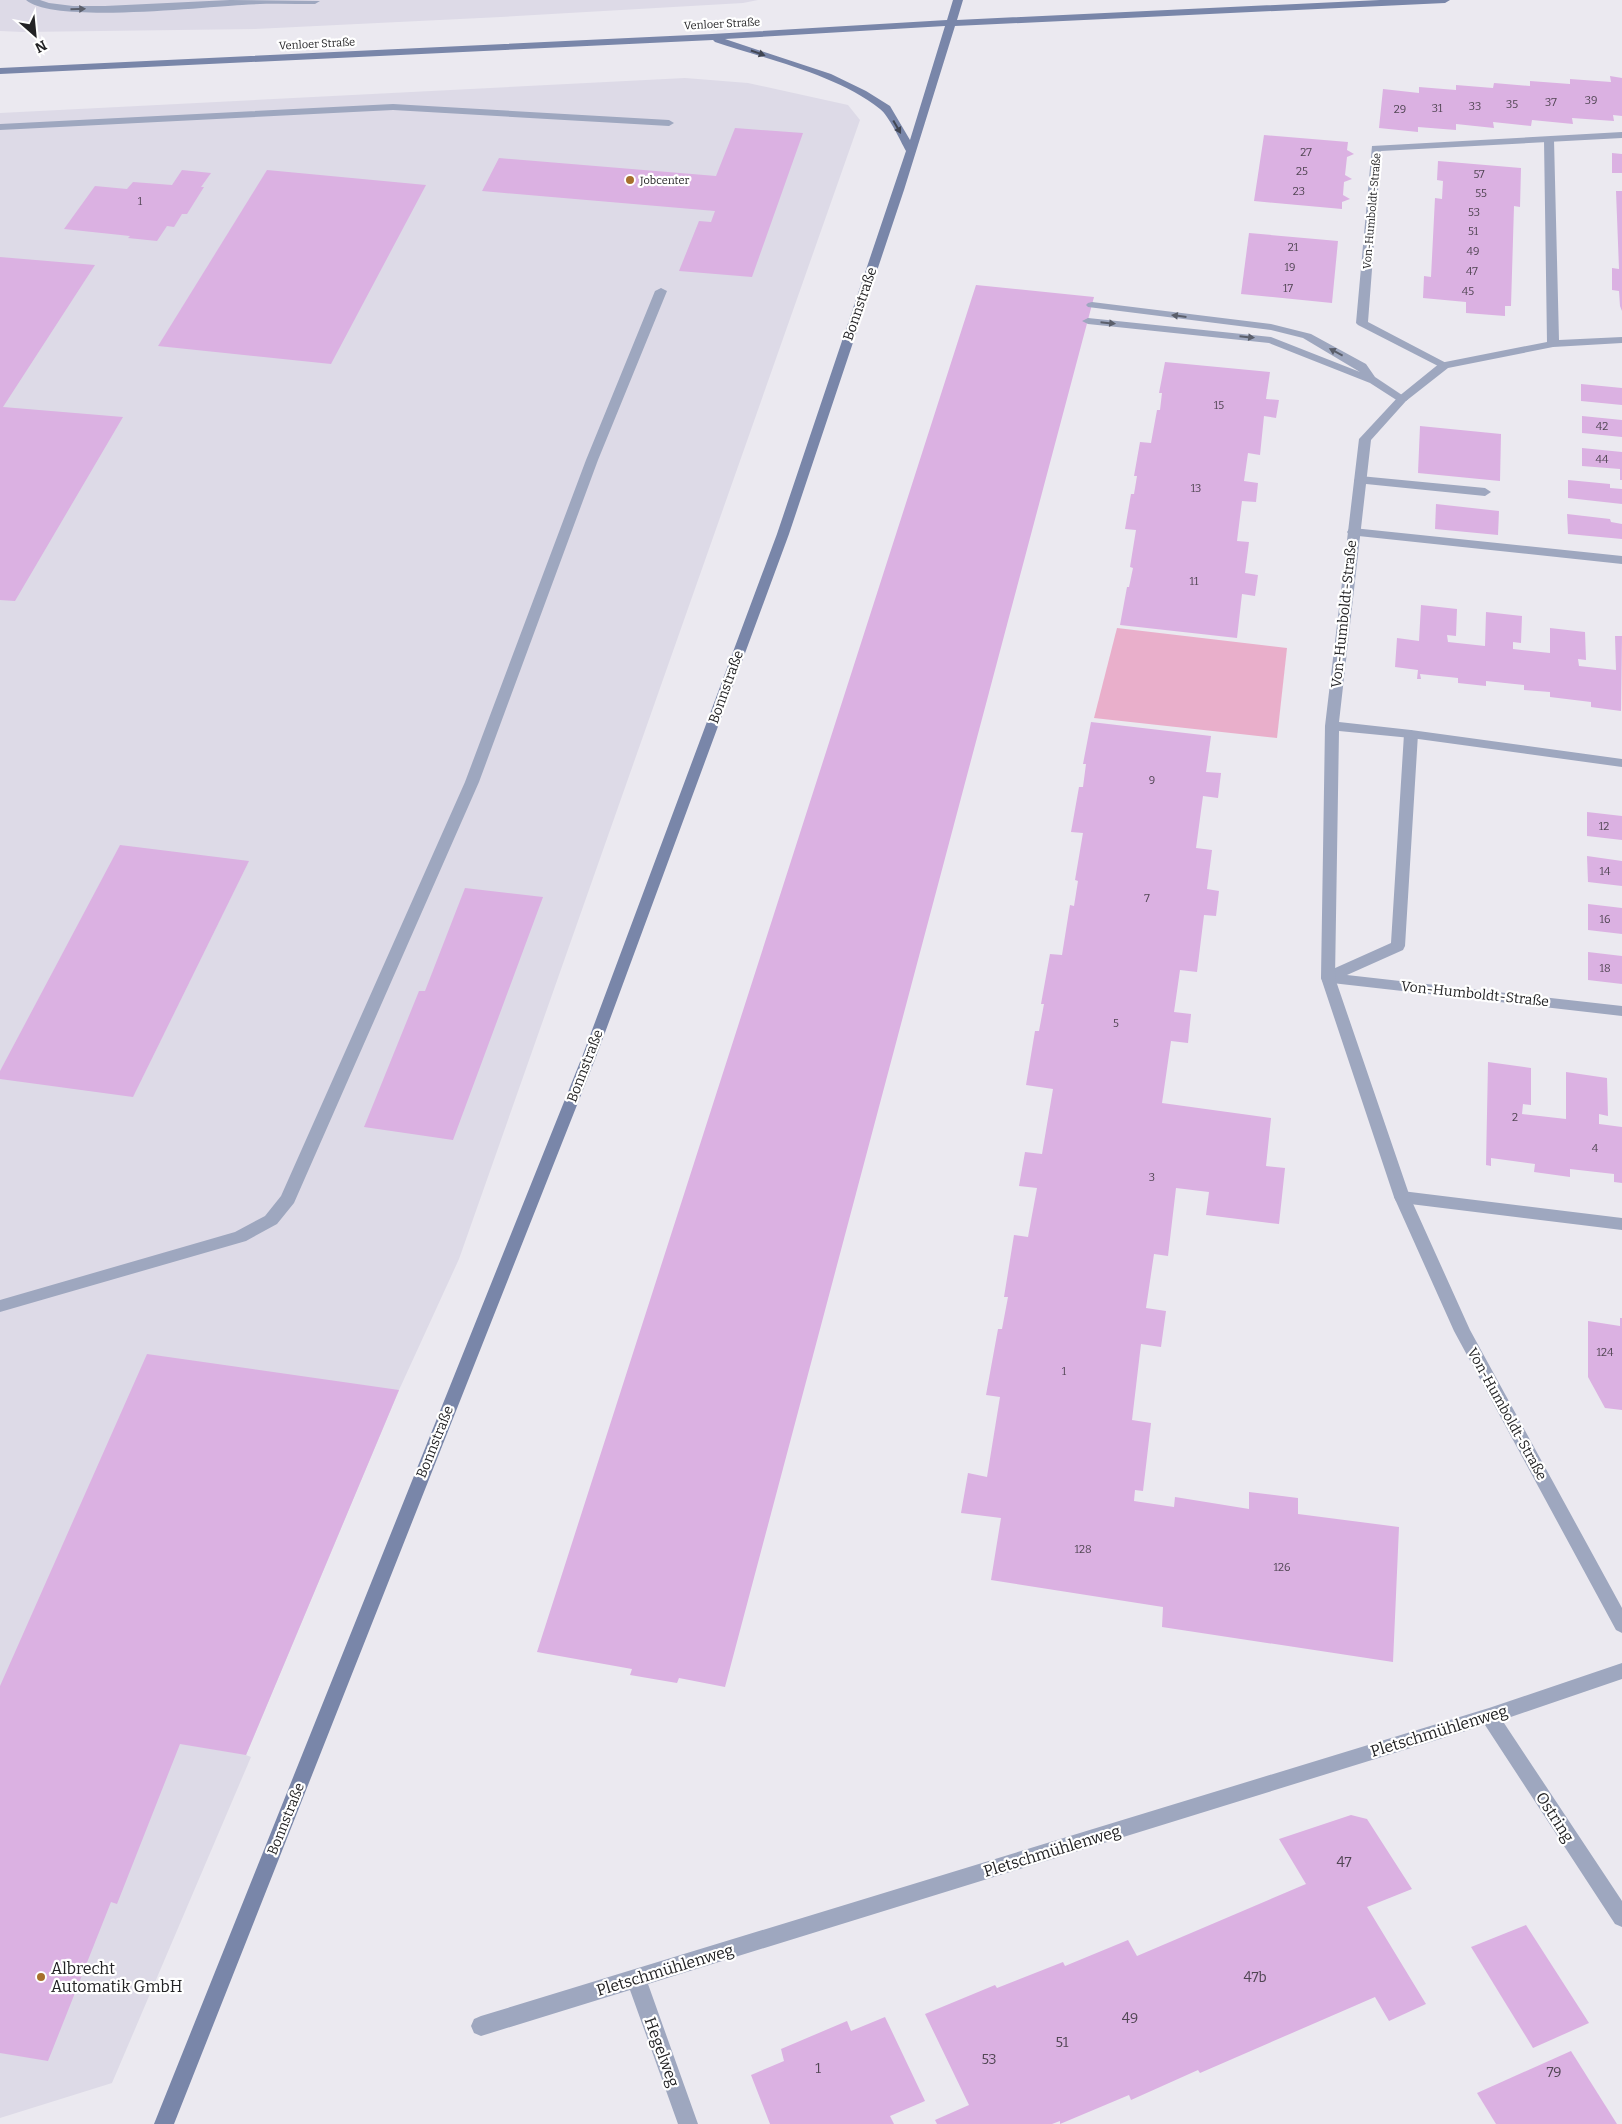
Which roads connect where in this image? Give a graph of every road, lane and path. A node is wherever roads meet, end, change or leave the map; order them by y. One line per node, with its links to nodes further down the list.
1 (32, 0): 5 (street, one-way to 5)
2 (958, 0): 7 (main road, Bonnstraße)
3 (1197, 0): 6 (main road)
4 (1445, 0): 6 (main road, Venloer Straße)
5 (315, 1)
6 (1260, 8): 7 (main road, Venloer Straße)
7 (950, 23): 8 (main road, Venloer Straße); 16 (main road, Bonnstraße)
8 (712, 38): 10 (main road, Venloer Straße); 16 (main road, one-way to 16)
9 (0, 65): 10 (main road)
10 (12, 71): 11 (main road, Venloer Straße)
11 (0, 72)
12 (669, 123): 13 (street)
13 (0, 127)
14 (1622, 134): 15 (street, Von-Humboldt-Straße)
15 (1549, 140): 21 (street); 22 (street, Von-Humboldt-Straße)
16 (911, 151): 43 (main road, Bonnstraße)
17 (661, 290): 36 (street)
18 (1092, 305): 23 (street, one-way to 18)
19 (1088, 321): 23 (street, one-way to 23)
20 (1622, 340): 21 (street, Von-Humboldt-Straße)
21 (1553, 344): 22 (street, Von-Humboldt-Straße)
22 (1444, 365): 24 (street, Von-Humboldt-Straße)
23 (1374, 381): 24 (street)
24 (1402, 399): 25 (street, Von-Humboldt-Straße)
25 (1360, 480): 26 (street); 27 (street, Von-Humboldt-Straße)
26 (1485, 492)
27 (1353, 532): 28 (street, Von-Humboldt-Straße); 29 (street, Von-Humboldt-Straße)
28 (1622, 560)
29 (1332, 726): 30 (street); 32 (street, Von-Humboldt-Straße)
30 (1411, 734): 31 (street); 32 (street)
31 (1622, 763)
32 (1328, 978): 33 (street, Von-Humboldt-Straße); 34 (street, Von-Humboldt-Straße)
33 (1622, 1011)
34 (1402, 1197): 35 (street); 37 (street, Von-Humboldt-Straße)
35 (1622, 1224)
36 (0, 1306)
37 (1622, 1625)
38 (1622, 1671): 39 (street, Pletschmühlenweg)
39 (1489, 1716): 40 (street, Ostring); 41 (street, Pletschmühlenweg)
40 (1622, 1918)
41 (636, 1979): 42 (street, Pletschmühlenweg); 44 (street, Hegelweg)
42 (481, 2026)
43 (165, 2121)
44 (688, 2124)

